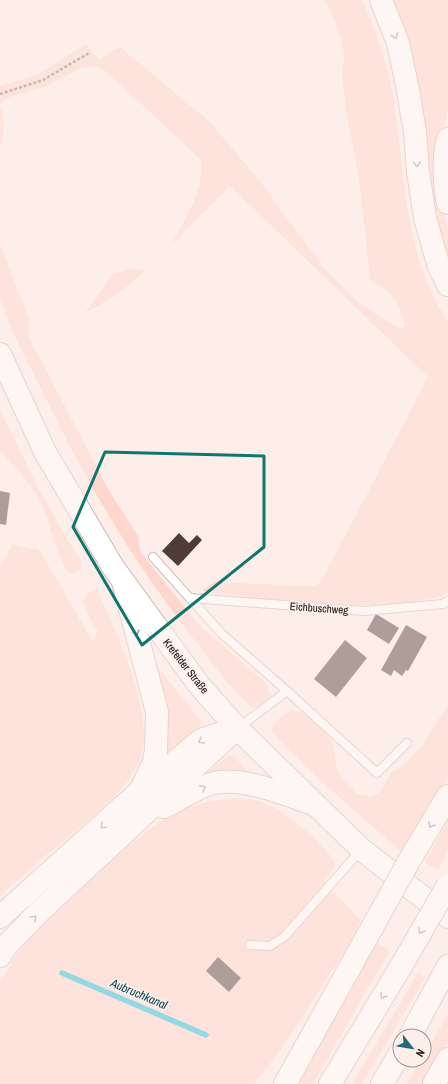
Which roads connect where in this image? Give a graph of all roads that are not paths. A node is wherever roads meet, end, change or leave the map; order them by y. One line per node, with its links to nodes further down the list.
1 (381, 0): 4 (main road, one-way to 4)
2 (448, 139): 3 (main road)
3 (448, 203)
4 (448, 285)
5 (0, 354): 7 (main road, Krefelder Straße)
6 (153, 557): 8 (lane)
7 (123, 582): 11 (main road, Krefelder Straße); 13 (main road, one-way to 13)
8 (190, 598): 9 (lane, Eichbuschweg); 10 (lane)
9 (448, 601)
10 (287, 691): 11 (lane); 12 (lane)
11 (238, 728): 13 (main road, one-way to 13); 15 (main road, Krefelder Straße); 16 (main road)
12 (407, 743)
13 (139, 792): 20 (main road, one-way to 20)
14 (448, 796): 25 (main road, one-way to 25, bridge)
15 (313, 804): 16 (main road, one-way to 15); 17 (main road, Krefelder Straße)
16 (132, 826): 22 (main road, one-way to 16)
17 (361, 850): 19 (main road, Krefelder Straße); 21 (lane)
18 (448, 885): 31 (main road, one-way to 31, bridge)
19 (448, 917)
20 (0, 918)
21 (250, 945)
22 (0, 956)
23 (448, 966): 24 (main road)
24 (443, 987): 26 (main road)
25 (328, 1006): 29 (main road); 30 (main road)
26 (415, 1028)
27 (448, 1059): 33 (main road)
28 (392, 1067): 32 (main road)
29 (272, 1084)
30 (285, 1084)
31 (330, 1084)
32 (382, 1084)
33 (434, 1084)

